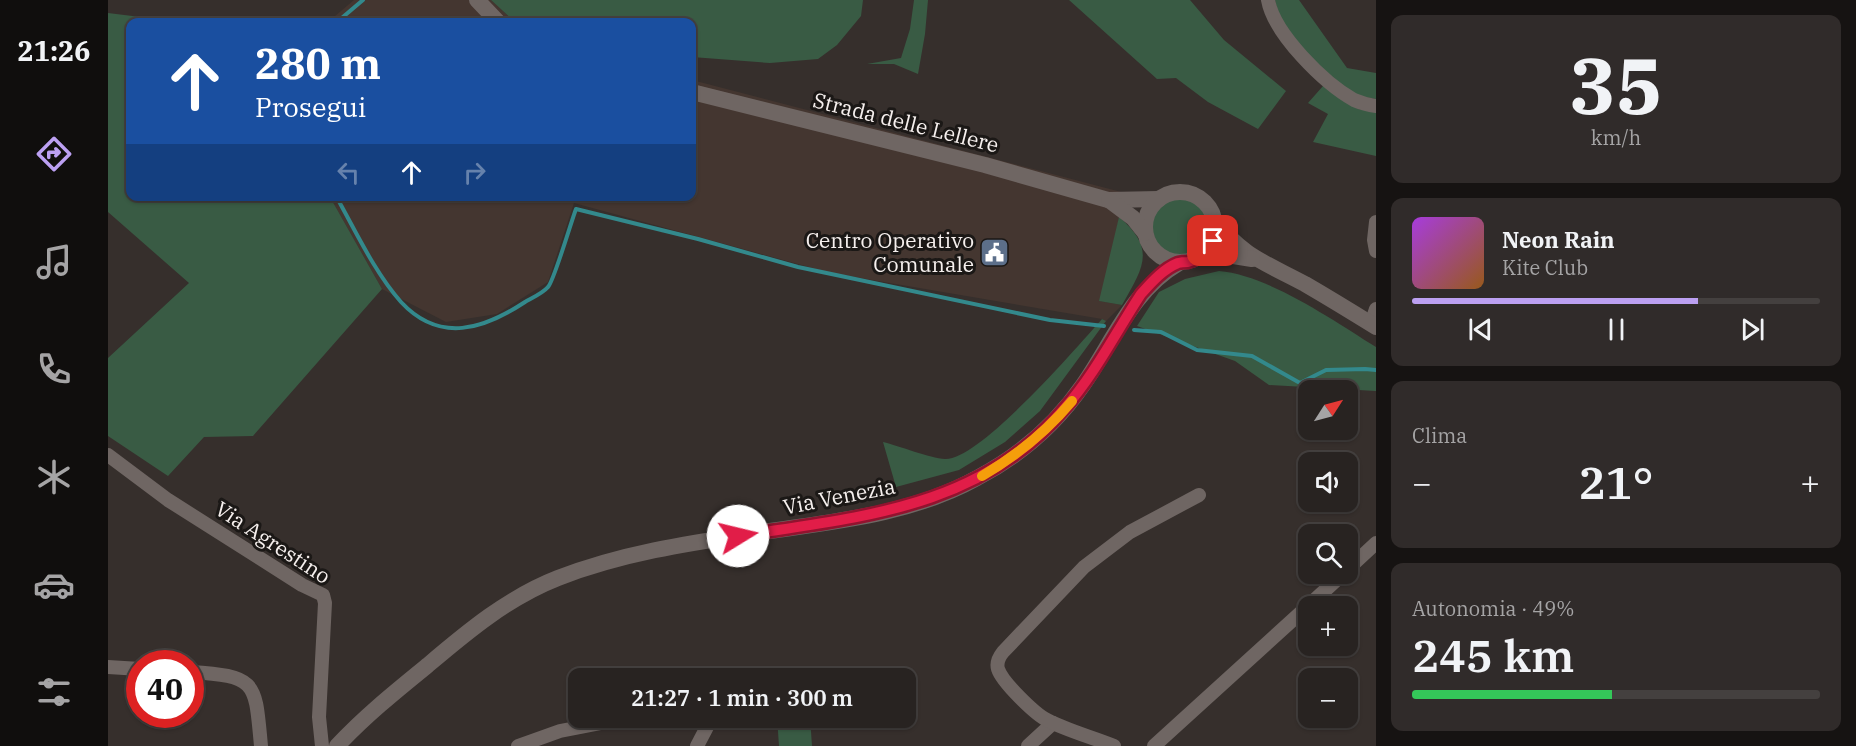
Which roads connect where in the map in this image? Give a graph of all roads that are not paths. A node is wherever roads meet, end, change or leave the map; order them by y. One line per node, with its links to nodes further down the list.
1 (477, 0): 3 (street)
2 (1268, 0): 5 (street)
3 (494, 18)
4 (696, 93): 7 (street, Strada delle Lellere)
5 (1376, 106)
6 (1159, 199): 7 (street, Strada delle Lellere); 8 (street); 10 (street)
7 (1108, 200): 10 (street, Strada delle Lellere)
8 (1215, 220): 12 (street); 13 (street)
9 (1376, 222): 11 (street)
10 (1148, 241): 14 (street); 15 (street, Via Venezia)
11 (1376, 251)
12 (1200, 257): 13 (street); 14 (street)
13 (1256, 260): 16 (street)
14 (1179, 263): 15 (street, Via Venezia)
15 (1141, 294): 32 (street, Via Venezia)
16 (1374, 320)
17 (108, 455): 31 (street, Via Agrestino)
18 (1199, 495): 27 (street)
19 (1376, 543): 20 (street)
20 (1358, 560)
21 (1332, 584): 22 (street)
22 (1319, 596)
23 (1298, 615): 37 (street)
24 (108, 667): 25 (street)
25 (126, 668)
26 (204, 673): 30 (street)
27 (1053, 723): 35 (street); 36 (street)
28 (575, 728): 33 (street)
29 (706, 728): 34 (street)
30 (261, 746)
31 (322, 746)
32 (337, 746)
33 (518, 746)
34 (697, 746)
35 (1028, 746)
36 (1114, 746)
37 (1154, 746)

